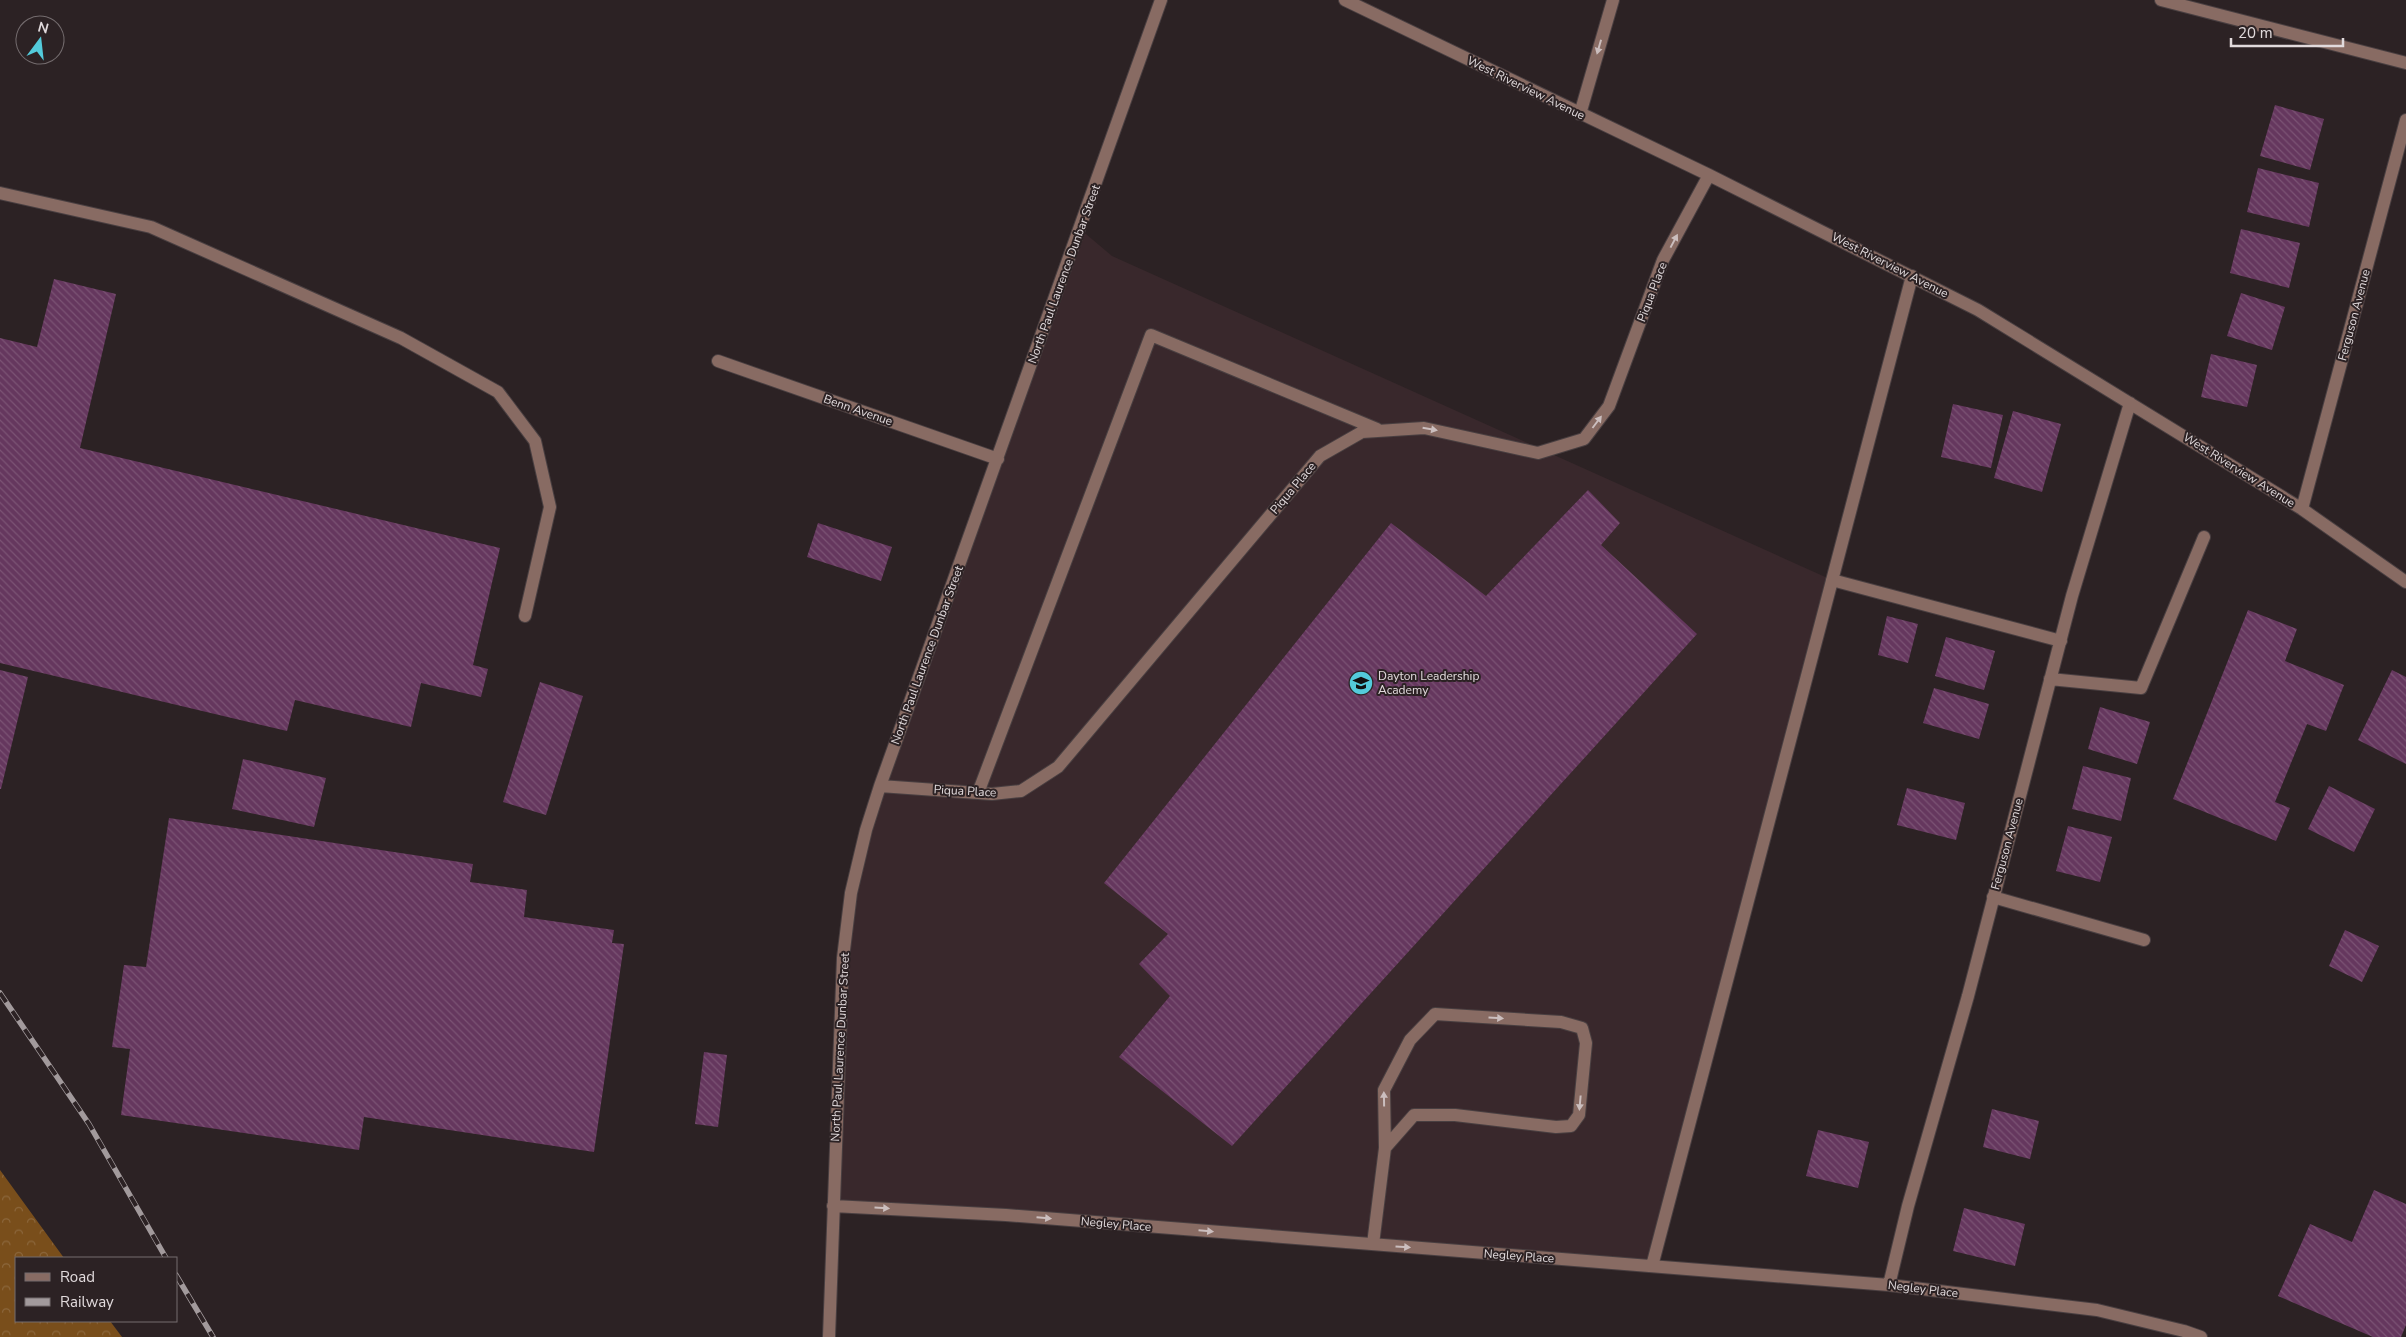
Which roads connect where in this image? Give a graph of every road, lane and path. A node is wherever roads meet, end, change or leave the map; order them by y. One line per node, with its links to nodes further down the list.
1 (1161, 0): 14 (street, North Paul Laurence Dunbar Street)
2 (1345, 0): 6 (street, West Riverview Avenue)
3 (1613, 0): 6 (street, one-way to 6)
4 (2160, 0): 5 (street)
5 (2406, 63)
6 (1580, 114): 8 (street, West Riverview Avenue)
7 (2406, 120): 15 (street, Ferguson Avenue)
8 (1709, 175): 10 (street, West Riverview Avenue); 13 (street, Piqua Place, one-way to 8)
9 (0, 193): 19 (street)
10 (1912, 276): 12 (street, West Riverview Avenue); 17 (street)
11 (718, 361): 14 (street, Benn Avenue)
12 (2130, 403): 15 (street, West Riverview Avenue); 20 (street, Ferguson Avenue)
13 (1382, 431): 23 (street, Piqua Place); 23 (street)
14 (998, 460): 22 (street, North Paul Laurence Dunbar Street)
15 (2302, 509): 18 (street, West Riverview Avenue)
16 (2204, 537): 21 (street)
17 (1832, 580): 20 (street); 29 (street)
18 (2406, 582)
19 (525, 616)
20 (2061, 641): 21 (street, Ferguson Avenue)
21 (2050, 679): 24 (street, Ferguson Avenue)
22 (880, 786): 23 (street, Piqua Place); 27 (street, North Paul Laurence Dunbar Street)
23 (978, 793)
24 (1994, 897): 25 (street); 30 (street, Ferguson Avenue)
25 (2144, 940)
26 (1385, 1148): 26 (street, one-way to 26); 28 (street)
27 (833, 1206): 28 (street, Negley Place, one-way to 28); 31 (street, North Paul Laurence Dunbar Street)
28 (1373, 1244): 29 (street, Negley Place, one-way to 29)
29 (1652, 1266): 30 (street, Negley Place)
30 (1890, 1285): 32 (street, Negley Place)
31 (829, 1337)
32 (2201, 1337)

